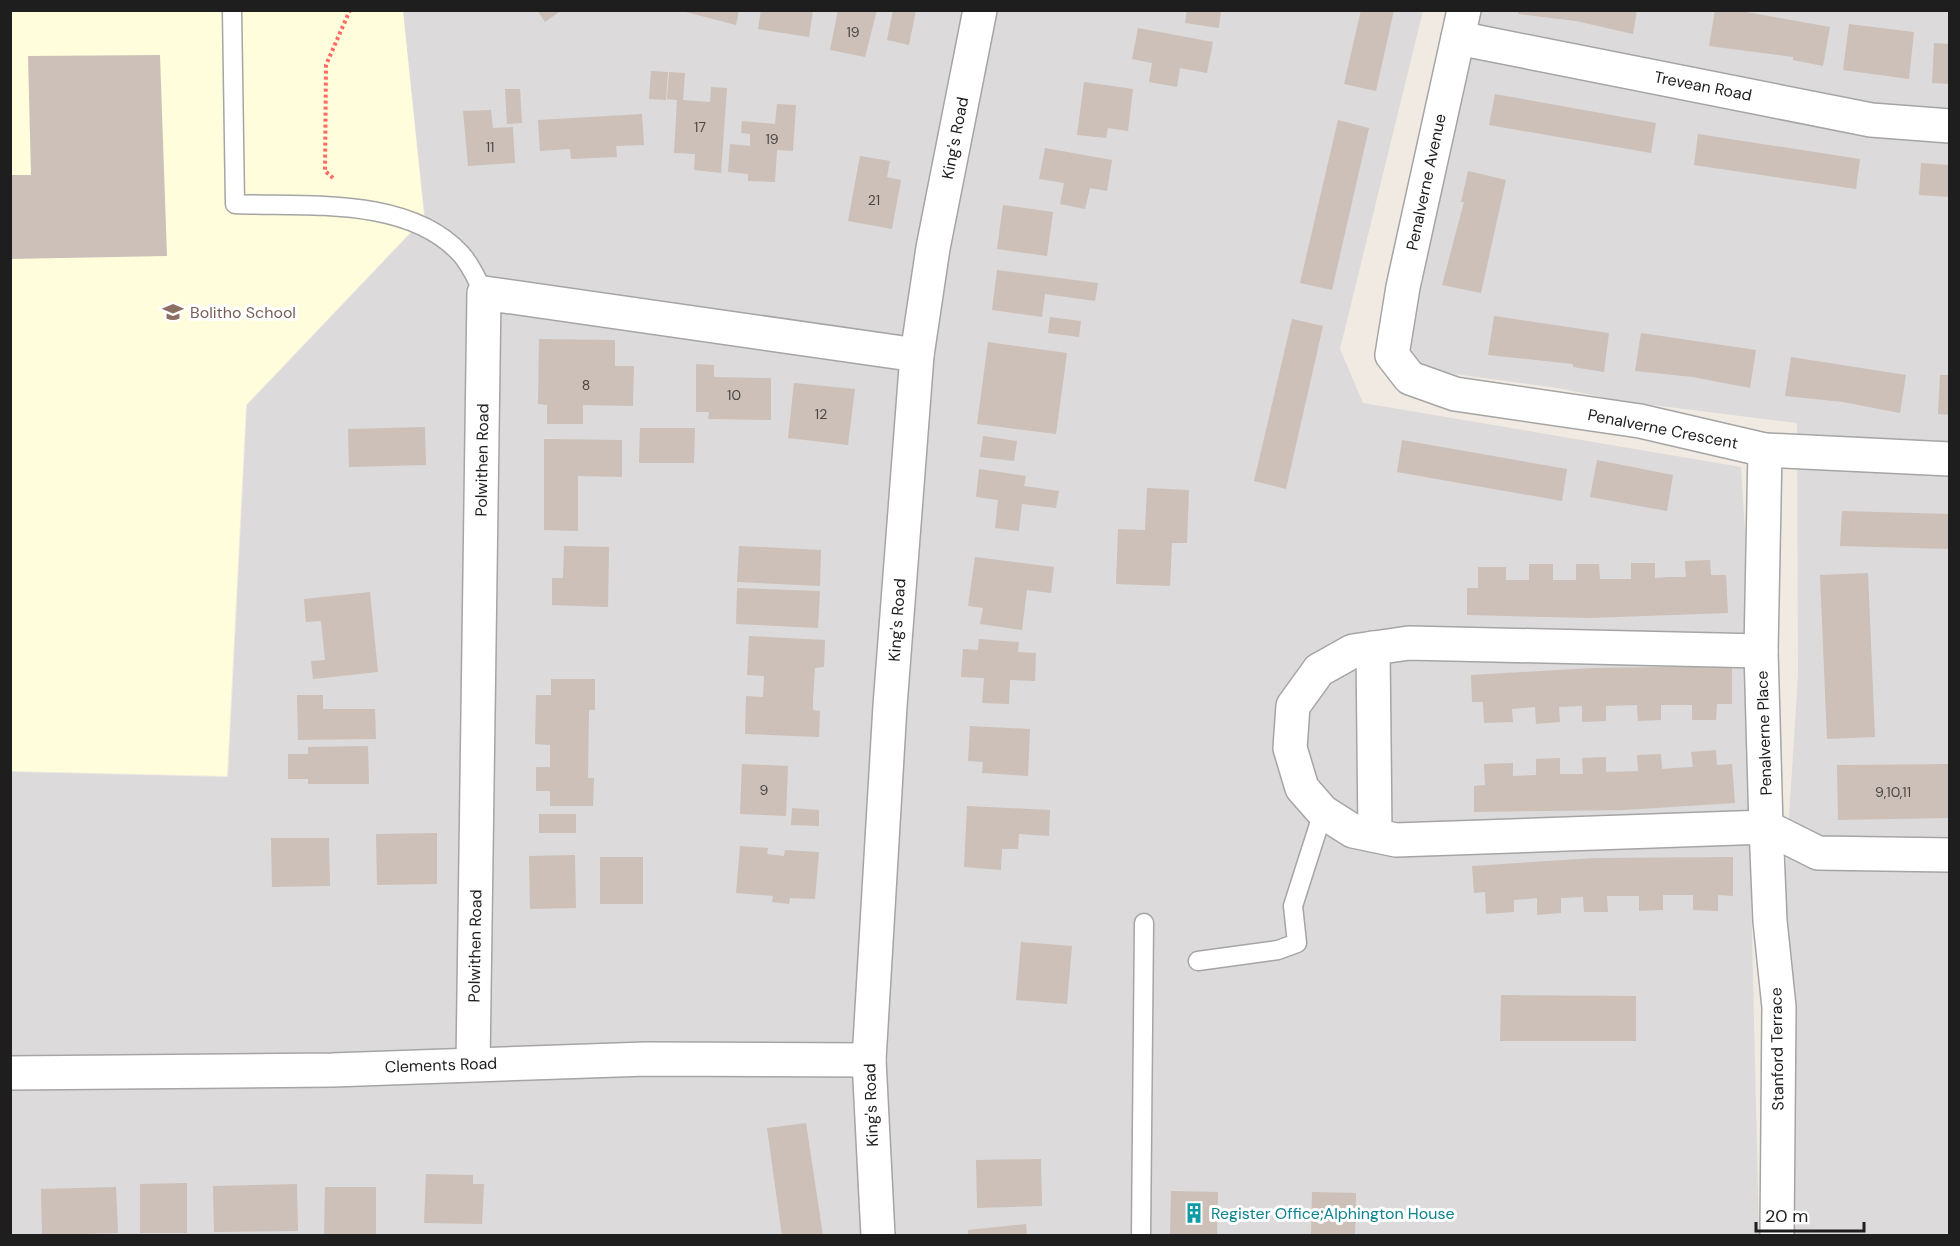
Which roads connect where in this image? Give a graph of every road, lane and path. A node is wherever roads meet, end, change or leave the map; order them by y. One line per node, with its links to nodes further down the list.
1 (232, 10): 6 (lane)
2 (350, 10): 6 (path)
3 (980, 10): 8 (street, King's Road)
4 (1461, 24): 5 (street, Trevean Road); 9 (street, Penalverne Avenue)
5 (1950, 126)
6 (377, 212): 7 (lane)
7 (484, 293): 8 (street); 21 (street, Polwithen Road)
8 (917, 355): 20 (street, King's Road)
9 (1392, 355): 10 (street, Penalverne Crescent)
10 (1765, 450): 11 (street, Penalverne Crescent); 13 (street, Penalverne Place)
11 (1950, 459)
12 (1373, 648): 13 (street); 14 (street); 16 (street)
13 (1761, 651): 15 (street, Penalverne Place)
14 (1323, 812): 16 (street); 19 (lane)
15 (1766, 827): 16 (street); 17 (street); 25 (street, Stanford Terrace)
16 (1375, 835)
17 (1950, 855)
18 (1144, 924): 24 (lane)
19 (1198, 961)
20 (869, 1060): 21 (street, Clements Road); 23 (street, King's Road)
21 (473, 1064): 22 (street, Clements Road)
22 (11, 1069)
23 (878, 1236)
24 (1141, 1236)
25 (1777, 1236)

